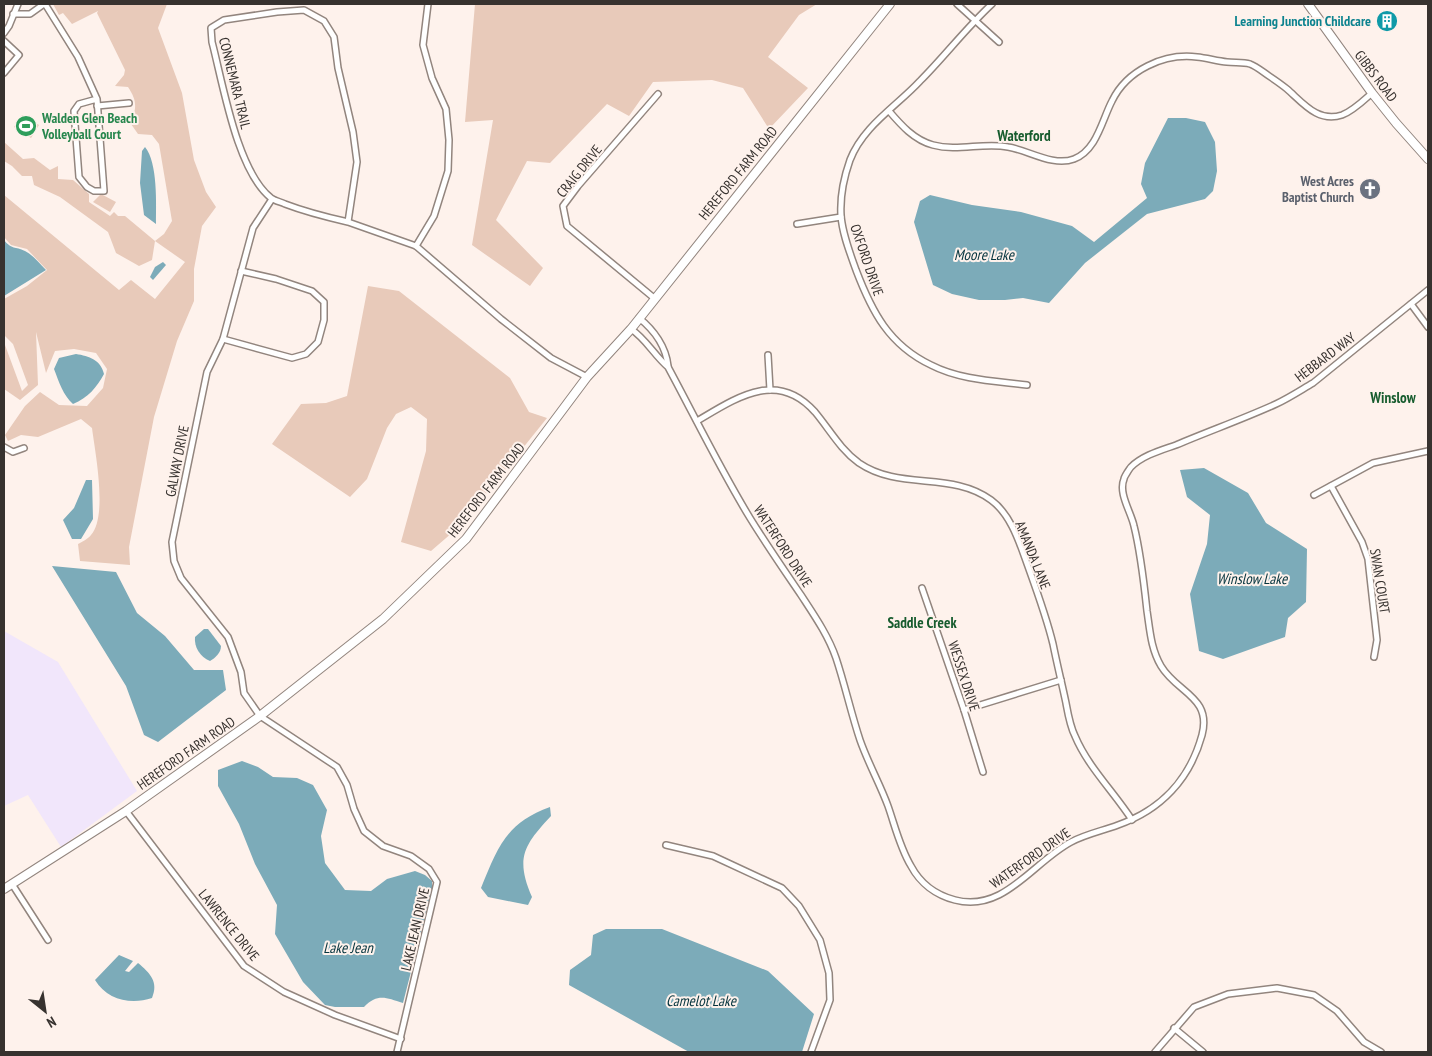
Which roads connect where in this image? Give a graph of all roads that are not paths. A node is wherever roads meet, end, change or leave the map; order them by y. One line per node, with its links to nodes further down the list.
1 (18, 4): 8 (street)
2 (45, 4): 8 (street); 16 (street)
3 (428, 4): 25 (street)
4 (890, 4): 28 (street, HEREFORD FARM ROAD)
5 (957, 4): 9 (street)
6 (992, 4): 9 (street, OXFORD DRIVE)
7 (1308, 4): 14 (street, GIBBS ROAD)
8 (14, 14): 10 (street)
9 (974, 20): 12 (street); 19 (street, OXFORD DRIVE)
10 (4, 33)
11 (4, 41): 13 (street)
12 (999, 42)
13 (4, 73)
14 (1372, 93): 19 (street); 20 (street, GIBBS ROAD)
15 (658, 94): 28 (street, CRAIG DRIVE)
16 (97, 99): 18 (street); 18 (street)
17 (129, 103): 18 (street)
18 (97, 106)
19 (889, 111): 22 (street, OXFORD DRIVE)
20 (1428, 159)
21 (272, 199): 23 (street, CONNEMARA TRAIL); 23 (street, CONNEMARA TRAIL); 26 (street, GALWAY DRIVE)
22 (841, 217): 24 (street); 39 (street, OXFORD DRIVE)
23 (348, 222): 25 (street, CONNEMARA TRAIL)
24 (797, 224)
25 (416, 246): 38 (street, CONNEMARA TRAIL)
26 (241, 271): 33 (street, GALWAY DRIVE); 33 (street)
27 (1428, 290): 29 (street, HEBBARD WAY)
28 (654, 298): 30 (street, HEREFORD FARM ROAD)
29 (1411, 304): 31 (street); 42 (street, HEBBARD WAY)
30 (639, 318): 32 (street, HEREFORD FARM ROAD); 34 (street, WATERFORD DRIVE)
31 (1428, 327)
32 (631, 329): 35 (street, WATERFORD DRIVE); 38 (street, HEREFORD FARM ROAD)
33 (223, 338): 52 (street, GALWAY DRIVE)
34 (662, 346): 35 (street); 37 (street, WATERFORD DRIVE)
35 (654, 351): 37 (street, WATERFORD DRIVE)
36 (768, 355): 40 (street)
37 (668, 367): 41 (street, WATERFORD DRIVE)
38 (587, 377): 52 (street, HEREFORD FARM ROAD)
39 (1027, 385)
40 (770, 390): 41 (street, AMANDA LANE); 50 (street, AMANDA LANE)
41 (697, 421): 55 (street, WATERFORD DRIVE)
42 (1225, 424): 55 (street, WATERFORD DRIVE)
43 (4, 447): 44 (street)
44 (24, 448)
45 (1428, 451): 46 (street)
46 (1331, 486): 47 (street); 49 (street, SWAN COURT)
47 (1314, 495)
48 (922, 588): 51 (street, WESSEX DRIVE)
49 (1374, 657)
50 (1061, 680): 51 (street); 55 (street, AMANDA LANE)
51 (964, 710): 53 (street, WESSEX DRIVE)
52 (260, 716): 54 (street, HEREFORD FARM ROAD); 61 (street, LAKE JEAN DRIVE)
53 (983, 772)
54 (126, 811): 57 (street, HEREFORD FARM ROAD); 61 (street, LAWRENCE DRIVE)
55 (1132, 820)
56 (666, 845): 63 (street)
57 (12, 884): 58 (street, HEREFORD FARM ROAD); 59 (street)
58 (4, 889)
59 (48, 940)
60 (1174, 1028): 64 (street); 65 (street); 66 (street)
61 (401, 1039): 62 (street, LAKE JEAN DRIVE)
62 (397, 1052)
63 (811, 1052)
64 (1155, 1052)
65 (1203, 1052)
66 (1381, 1052)

